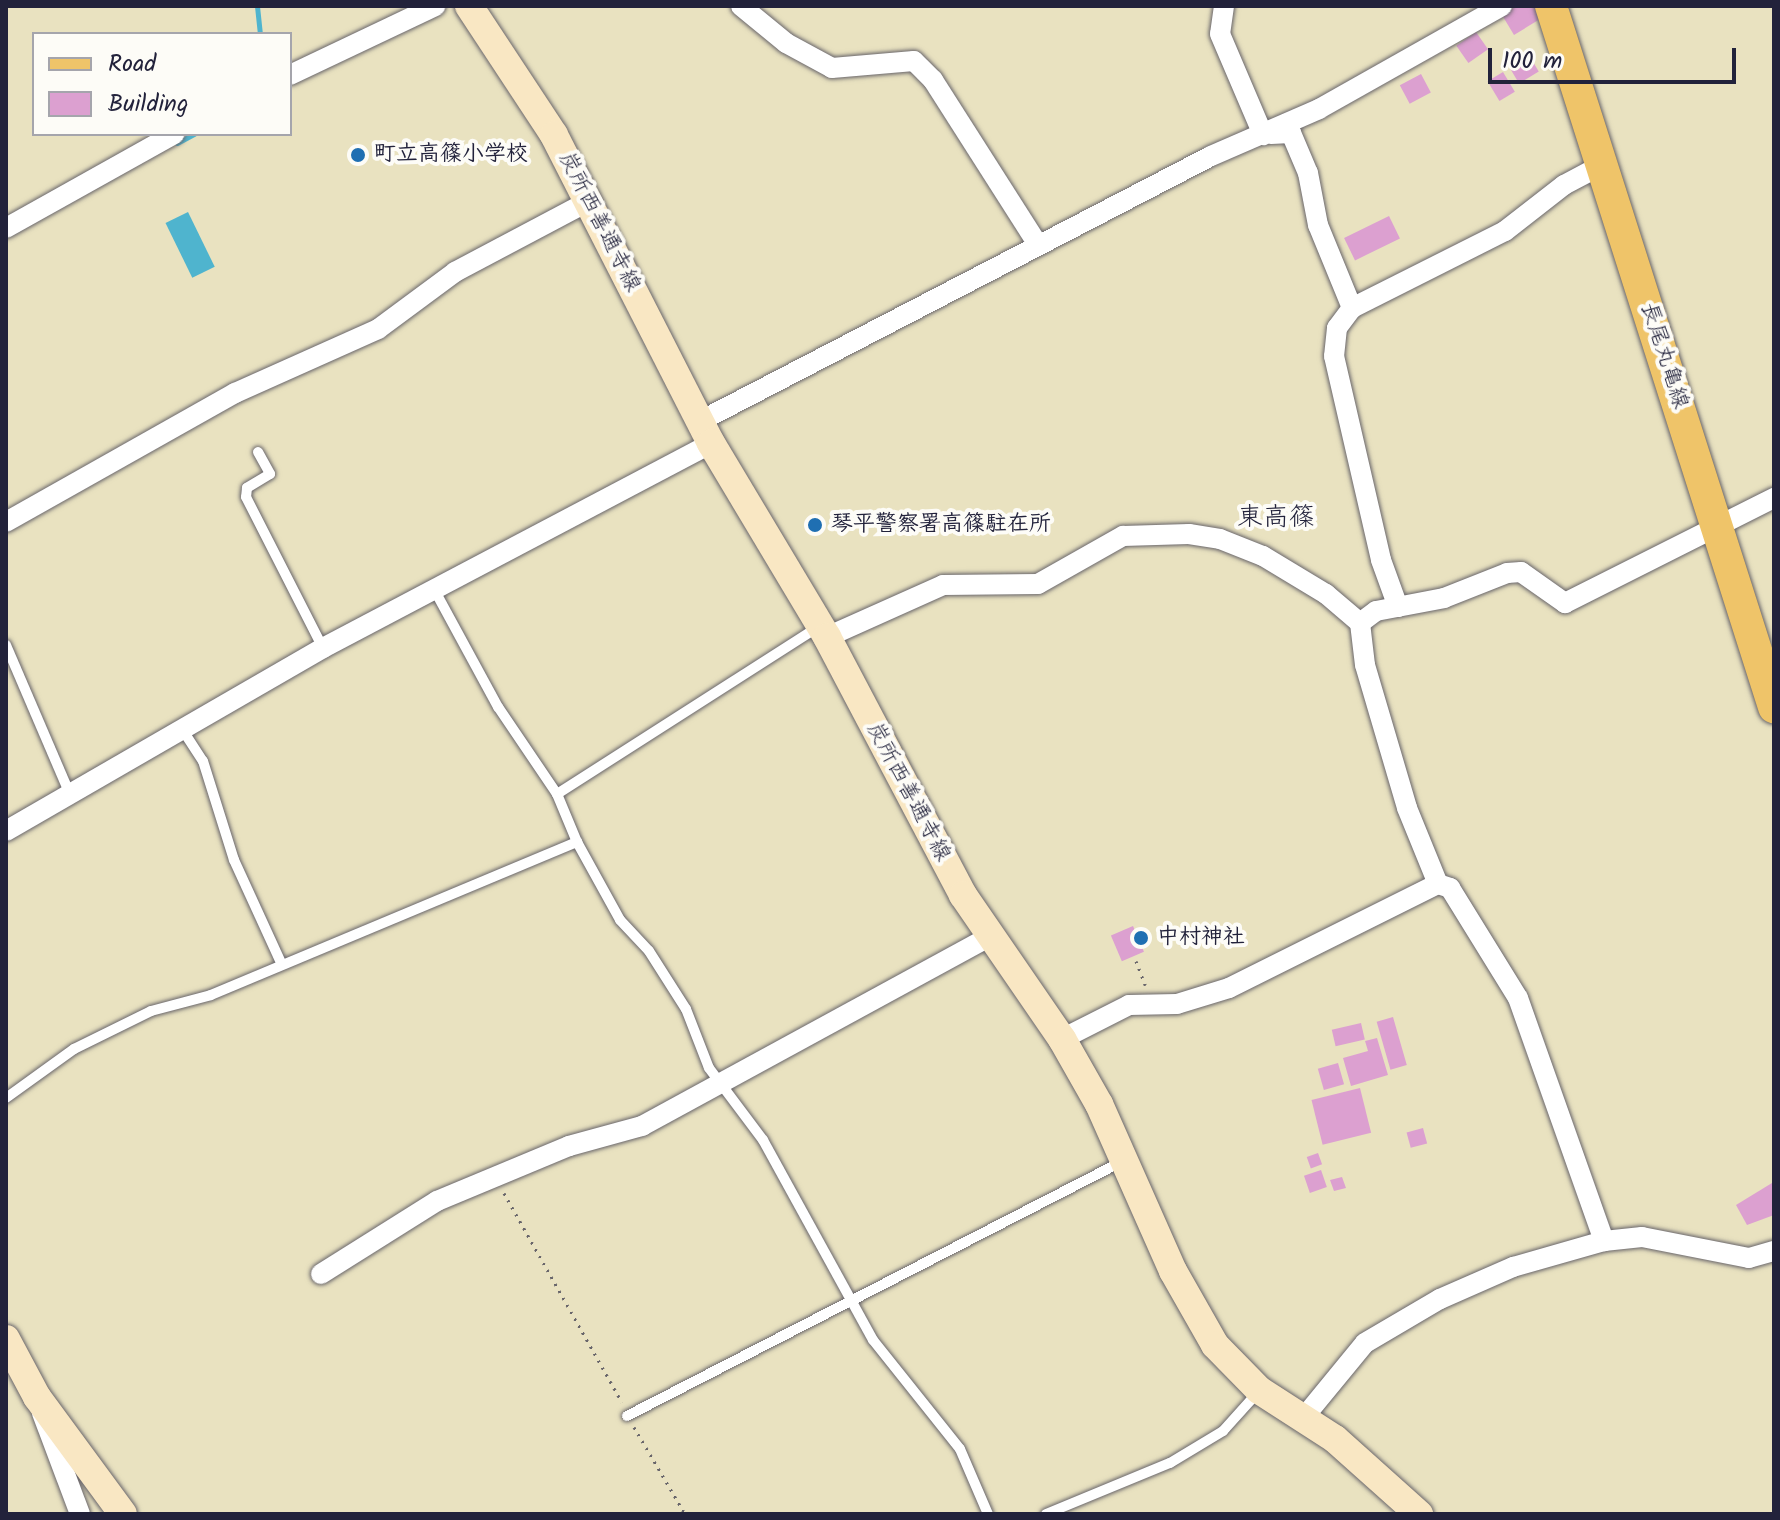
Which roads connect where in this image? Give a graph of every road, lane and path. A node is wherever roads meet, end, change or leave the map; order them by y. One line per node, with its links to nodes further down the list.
1 (435, 6): 7 (street)
2 (469, 6): 11 (main road, 炭所西善通寺線)
3 (741, 6): 13 (street)
4 (1224, 6): 8 (street)
5 (1502, 6): 8 (street)
6 (1551, 6): 10 (main road, 長尾丸亀線)
7 (292, 74)
8 (1263, 135): 13 (street); 14 (street)
9 (170, 136): 12 (street)
10 (1602, 165): 14 (street); 20 (main road, 長尾丸亀線)
11 (589, 201): 16 (main road, 炭所西善通寺線); 19 (street)
12 (6, 228)
13 (1038, 245): 15 (street)
14 (1352, 308): 22 (street)
15 (712, 415)
16 (711, 443): 21 (street); 24 (main road, 炭所西善通寺線)
17 (258, 452): 26 (lane)
18 (1774, 498): 20 (street)
19 (6, 522)
20 (1717, 523): 22 (street); 27 (main road, 長尾丸亀線)
21 (434, 589): 26 (street); 30 (lane)
22 (1398, 607): 23 (street)
23 (1360, 623): 24 (street); 33 (street)
24 (823, 632): 30 (lane); 34 (main road, 炭所西善通寺線)
25 (6, 645): 29 (lane)
26 (323, 648): 28 (street)
27 (1774, 707)
28 (182, 728): 29 (street); 36 (lane)
29 (70, 794): 31 (street)
30 (557, 794): 32 (lane)
31 (6, 831)
32 (577, 842): 36 (lane); 39 (lane)
33 (1438, 884): 37 (street); 43 (street)
34 (991, 936): 38 (main road, 炭所西善通寺線); 39 (street)
35 (1136, 961): 37 (path)
36 (282, 965): 40 (lane)
37 (1152, 1004): 38 (street)
38 (1062, 1039): 41 (main road, 炭所西善通寺線)
39 (723, 1081): 45 (street); 46 (lane)
40 (6, 1098)
41 (1125, 1160): 46 (lane); 48 (main road, 炭所西善通寺線)
42 (500, 1186): 50 (path)
43 (1604, 1241): 44 (street); 51 (street)
44 (1774, 1251)
45 (321, 1274)
46 (850, 1299): 50 (lane); 55 (lane)
47 (6, 1339): 49 (main road)
48 (1259, 1390): 51 (main road, 炭所西善通寺線); 56 (lane)
49 (37, 1397): 52 (street); 53 (main road)
50 (627, 1416): 54 (path)
51 (1305, 1416): 57 (main road, 炭所西善通寺線)
52 (80, 1514)
53 (123, 1514)
54 (685, 1514)
55 (988, 1514)
56 (1046, 1514)
57 (1419, 1514)

